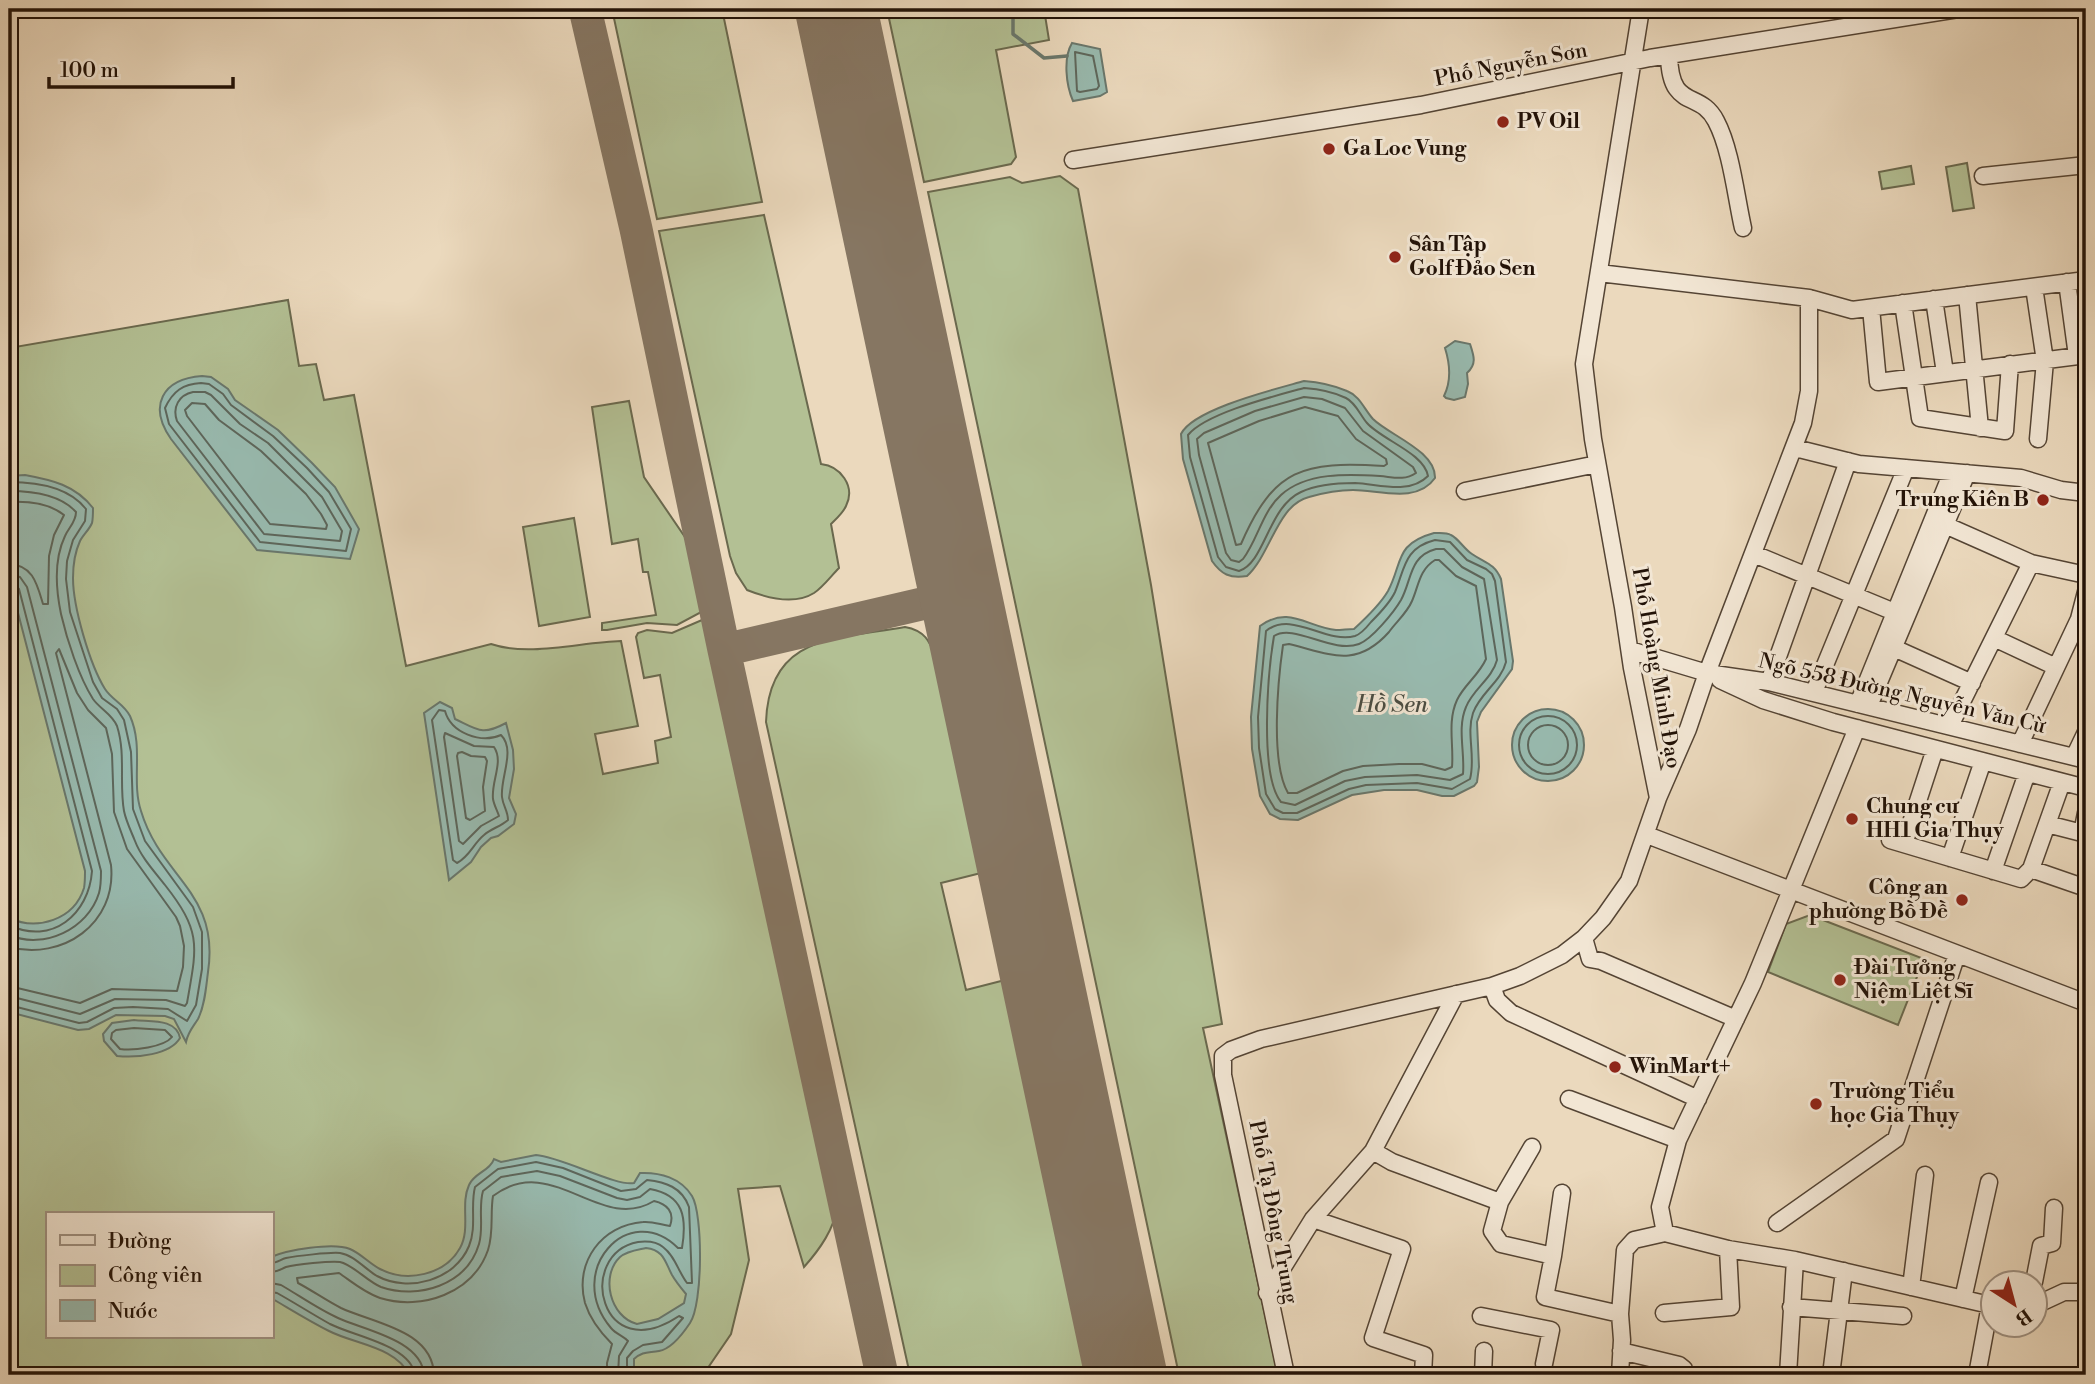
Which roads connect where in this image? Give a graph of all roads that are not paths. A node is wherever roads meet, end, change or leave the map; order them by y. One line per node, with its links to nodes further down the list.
1 (1641, 9): 4 (street, Phố Hoàng Minh Đạo)
2 (1958, 9): 3 (street, Phố Nguyễn Sơn)
3 (1669, 55): 4 (street, Phố Nguyễn Sơn); 8 (street)
4 (1632, 62): 5 (street, Phố Nguyễn Sơn); 9 (street, Phố Hoàng Minh Đạo)
5 (1073, 160)
6 (2086, 165): 7 (street)
7 (1983, 176)
8 (1743, 228)
9 (1599, 273): 14 (street); 28 (street, Phố Hoàng Minh Đạo)
10 (2086, 280): 11 (street)
11 (2067, 282): 12 (street); 18 (street)
12 (2035, 287): 13 (street); 19 (street)
13 (1967, 295): 15 (street); 21 (street)
14 (1809, 298): 17 (street); 26 (street)
15 (1934, 299): 16 (street); 22 (street)
16 (1903, 303): 17 (street); 23 (street)
17 (1871, 308): 23 (street)
18 (2081, 355): 19 (street)
19 (2045, 361): 20 (street); 25 (street)
20 (2010, 364): 21 (street); 24 (street)
21 (1974, 369): 22 (street); 24 (street)
22 (1945, 373): 23 (street)
23 (1915, 377): 24 (street)
24 (1980, 428)
25 (2038, 439)
26 (1795, 449): 27 (street); 34 (street)
27 (1849, 461): 29 (street); 37 (street)
28 (1597, 464): 31 (street); 43 (street, Phố Hoàng Minh Đạo)
29 (1906, 468): 30 (street); 39 (street)
30 (1959, 473): 32 (street); 33 (street); 40 (street)
31 (1465, 491)
32 (2086, 493)
33 (1945, 525): 35 (street); 40 (street)
34 (1754, 554): 37 (street); 45 (street)
35 (2032, 563): 36 (street); 41 (street)
36 (2086, 575)
37 (1807, 577): 39 (street); 46 (street)
38 (2086, 592): 44 (street)
39 (1853, 596): 40 (street); 48 (street)
40 (1901, 615): 42 (street); 49 (street)
41 (1994, 638): 44 (street); 47 (street)
42 (1894, 648): 47 (street); 49 (street)
43 (1630, 650): 45 (street); 60 (street, Phố Hoàng Minh Đạo)
44 (2056, 667): 53 (street)
45 (1707, 673): 46 (street, Ngõ 558 Đường Nguyễn Văn Cừ); 51 (street); 60 (street)
46 (1769, 682): 48 (street, Ngõ 558 Đường Nguyễn Văn Cừ)
47 (1972, 683): 50 (street)
48 (1814, 692): 49 (street, Ngõ 558 Đường Nguyễn Văn Cừ)
49 (1864, 705): 50 (street, Ngõ 558 Đường Nguyễn Văn Cừ)
50 (1950, 726): 53 (street, Ngõ 558 Đường Nguyễn Văn Cừ)
51 (1857, 728): 54 (street); 69 (street)
52 (2086, 732): 55 (street)
53 (2020, 744): 55 (street, Ngõ 558 Đường Nguyễn Văn Cừ)
54 (1935, 748): 56 (street); 65 (street)
55 (2080, 759)
56 (1983, 761): 57 (street); 65 (street)
57 (2027, 773): 58 (street); 67 (street)
58 (2062, 782): 59 (street); 62 (street)
59 (2086, 788)
60 (1658, 799): 64 (street, Phố Hoàng Minh Đạo)
61 (2086, 813): 63 (street)
62 (2047, 824): 63 (street); 66 (street)
63 (2084, 834)
64 (1647, 835): 69 (street); 70 (street, Phố Hoàng Minh Đạo)
65 (1950, 858): 67 (street)
66 (2031, 869): 67 (street); 68 (street)
67 (1993, 871)
68 (2086, 888)
69 (1792, 890): 71 (street); 75 (street)
70 (1584, 938): 72 (street, Phố Hoàng Minh Đạo); 75 (street)
71 (1957, 954): 74 (street); 88 (street)
72 (1492, 986): 73 (street, Phố Hoàng Minh Đạo); 78 (street)
73 (1456, 994): 76 (street, Phố Hoàng Minh Đạo); 81 (street)
74 (2086, 1003)
75 (1736, 1018): 78 (street)
76 (1223, 1056): 97 (street, Phố Tạ Đông Trung)
77 (1569, 1099): 79 (street)
78 (1698, 1099): 79 (street)
79 (1678, 1140): 89 (street)
80 (1532, 1147): 85 (street)
81 (1373, 1151): 85 (street); 87 (street)
82 (1926, 1175): 95 (street)
83 (1989, 1182): 100 (street)
84 (1562, 1193): 91 (street)
85 (1500, 1202): 91 (street)
86 (2054, 1208): 93 (street)
87 (1313, 1219): 97 (street); 114 (street)
88 (1777, 1223)
89 (1665, 1233): 90 (street); 105 (street)
90 (1728, 1249): 92 (street); 104 (street)
91 (1553, 1256): 98 (street)
92 (1795, 1260): 94 (street); 102 (street)
93 (2037, 1268)
94 (1844, 1271): 95 (street); 103 (street)
95 (1911, 1287): 100 (street)
96 (2086, 1292): 99 (street)
97 (1267, 1293): 113 (street, Phố Tạ Đông Trung)
98 (1545, 1297): 105 (street); 108 (street)
99 (2050, 1298)
100 (1963, 1299): 101 (street)
101 (1980, 1303)
102 (1791, 1307): 103 (street); 118 (street)
103 (1838, 1311): 107 (street); 119 (street)
104 (1664, 1313)
105 (1620, 1314): 111 (street)
106 (1481, 1316): 108 (street)
107 (1903, 1316)
108 (1537, 1327): 112 (street)
109 (1985, 1338): 120 (street)
110 (1484, 1351): 115 (street)
111 (1621, 1351): 116 (street); 117 (street)
112 (1545, 1364)
113 (1286, 1375)
114 (1423, 1375)
115 (1483, 1375)
116 (1620, 1375)
117 (1685, 1375)
118 (1787, 1375)
119 (1831, 1375)
120 (1977, 1375)

